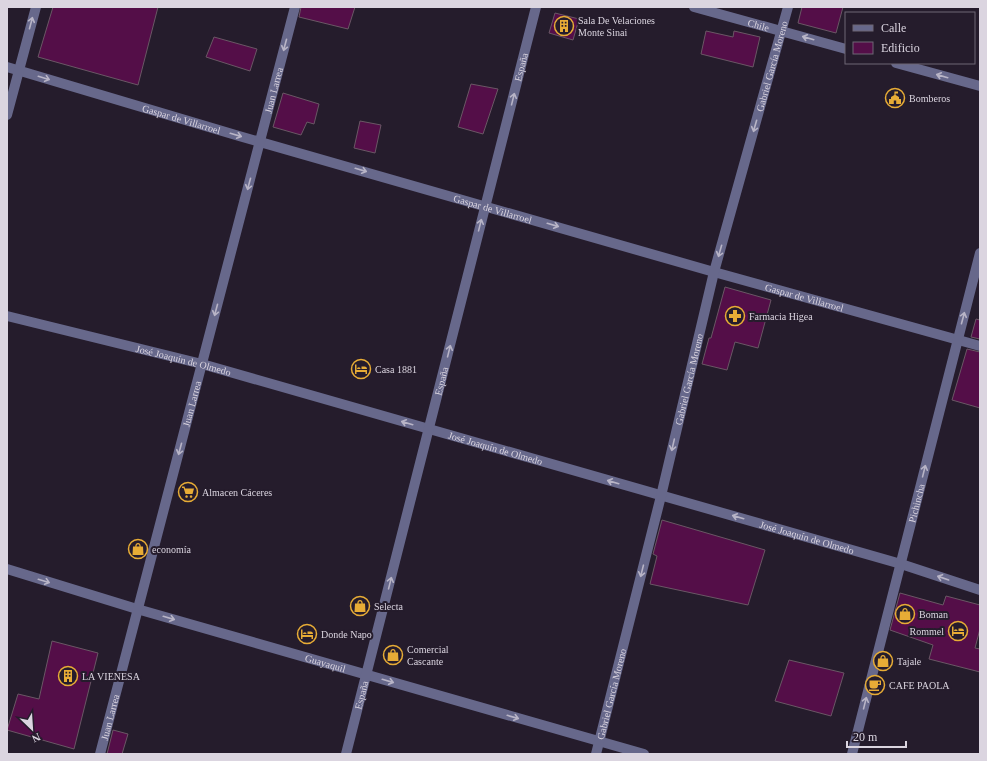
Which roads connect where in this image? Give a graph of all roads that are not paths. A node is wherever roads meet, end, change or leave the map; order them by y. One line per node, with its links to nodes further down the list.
1 (36, 7): 10 (street, one-way to 1)
2 (295, 7): 13 (street, Juan Larrea, one-way to 13)
3 (536, 7): 14 (street, España, one-way to 3)
4 (694, 7): 6 (street, Chile)
5 (788, 7): 6 (street, Gabriel García Moreno)
6 (781, 31): 7 (street, Chile, one-way to 6); 16 (street, Gabriel García Moreno, one-way to 16)
7 (845, 49)
8 (900, 64): 11 (street, one-way to 8)
9 (7, 67): 10 (street, Gaspar de Villarroel)
10 (19, 70): 12 (street); 13 (street, Gaspar de Villarroel, one-way to 13)
11 (980, 86)
12 (7, 115)
13 (260, 142): 14 (street, Gaspar de Villarroel, one-way to 14); 20 (street, Juan Larrea, one-way to 20)
14 (485, 206): 16 (street, Gaspar de Villarroel, one-way to 16); 21 (street, España, one-way to 14)
15 (980, 253): 18 (street, Pichincha, one-way to 15)
16 (714, 272): 18 (street, Gaspar de Villarroel); 22 (street, Gabriel García Moreno, one-way to 22)
17 (7, 316): 20 (street, José Joaquín de Olmedo)
18 (957, 339): 19 (street, Gaspar de Villarroel); 23 (street, Pichincha, one-way to 18)
19 (980, 346)
20 (202, 364): 21 (street, José Joaquín de Olmedo, one-way to 20); 26 (street, Juan Larrea, one-way to 26)
21 (429, 429): 22 (street, José Joaquín de Olmedo, one-way to 21); 27 (street, España, one-way to 21)
22 (661, 496): 23 (street, José Joaquín de Olmedo, one-way to 22); 28 (street, Gabriel García Moreno, one-way to 28)
23 (901, 564): 25 (street, José Joaquín de Olmedo, one-way to 23); 33 (street, Pichincha, one-way to 23)
24 (7, 569): 26 (street, Guayaquil, one-way to 26)
25 (980, 590)
26 (137, 609): 27 (street, Guayaquil, one-way to 27); 29 (street, Juan Larrea)
27 (366, 675): 28 (street, Guayaquil, one-way to 28); 30 (street, España)
28 (600, 742): 31 (street, Gabriel García Moreno); 32 (street, Guayaquil)
29 (100, 754)
30 (346, 754)
31 (596, 754)
32 (644, 754)
33 (852, 754)

